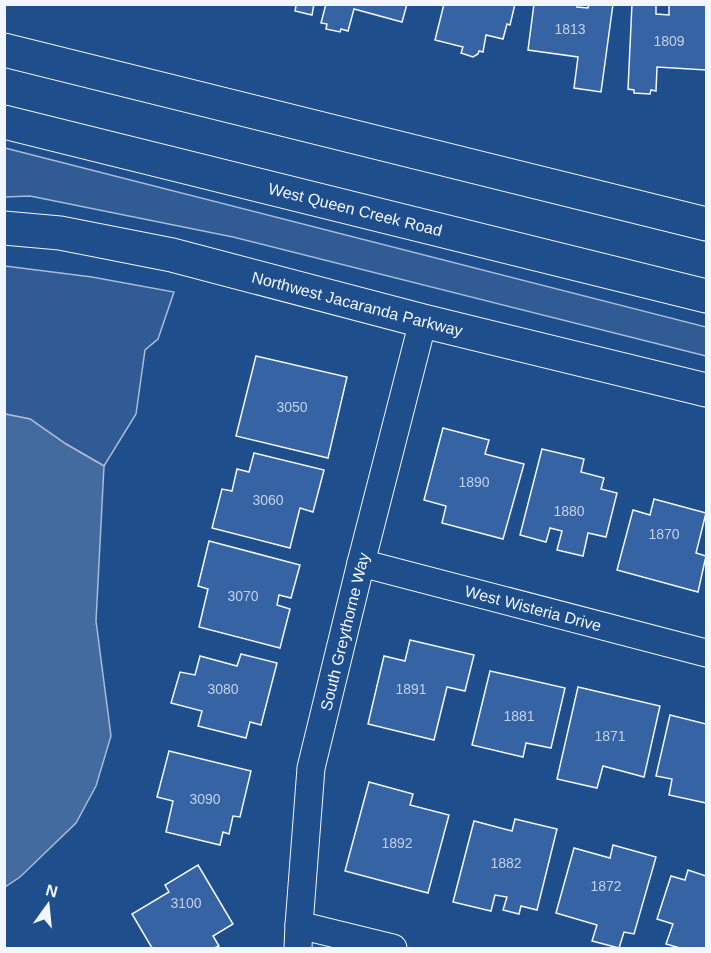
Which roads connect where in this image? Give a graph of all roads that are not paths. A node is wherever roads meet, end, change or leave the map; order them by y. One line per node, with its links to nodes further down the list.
1 (4, 50): 3 (main road)
2 (4, 122): 5 (main road, West Queen Creek Road)
3 (706, 224)
4 (4, 228): 6 (main road, Northwest Jacaranda Parkway)
5 (706, 296)
6 (423, 321): 7 (main road, Northwest Jacaranda Parkway); 8 (street, South Greythorne Way)
7 (706, 390)
8 (361, 563): 9 (street, West Wisteria Drive); 10 (street, South Greythorne Way)
9 (706, 653)
10 (298, 937): 11 (street)
11 (393, 948)

